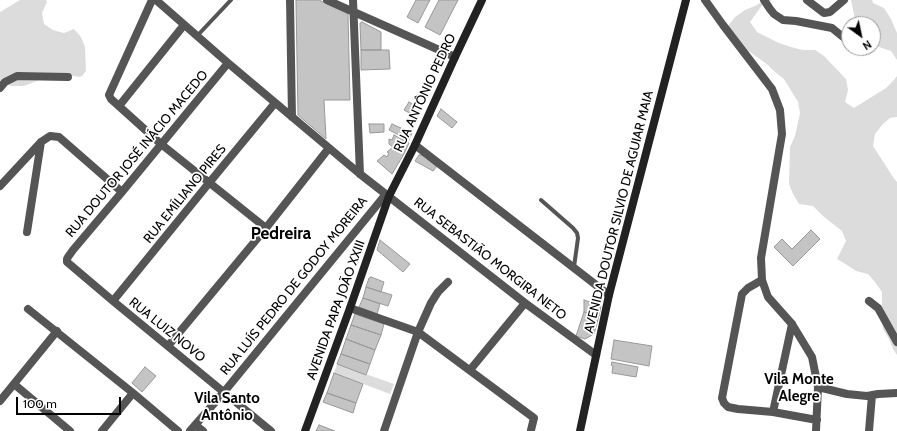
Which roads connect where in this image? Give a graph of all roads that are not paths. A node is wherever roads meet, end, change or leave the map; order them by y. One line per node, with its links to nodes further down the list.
1 (152, 0): 24 (street)
2 (156, 0): 15 (street, RUA SEBASTIÃO MORGIRA NETO)
3 (231, 0): 18 (lane)
4 (290, 0): 25 (street)
5 (327, 0): 13 (street)
6 (353, 0): 13 (street)
7 (482, 0): 19 (main road, RUA ANTÔNIO PEDRO)
8 (686, 0): 43 (main road, AVENIDA DOUTOR SILVIO DE AGUIAR MAIA)
9 (705, 0): 40 (street)
10 (764, 0): 16 (street)
11 (807, 0): 14 (street)
12 (844, 0): 14 (street)
13 (353, 12): 19 (street); 30 (street)
14 (827, 13): 16 (street)
15 (184, 24): 18 (street, RUA SEBASTIÃO MORGIRA NETO); 24 (street)
16 (829, 27): 17 (street)
17 (841, 35)
18 (197, 36): 20 (street, RUA SEBASTIÃO MORGIRA NETO)
19 (455, 57): 28 (main road, RUA ANTÔNIO PEDRO)
20 (228, 63): 23 (street, RUA SEBASTIÃO MORGIRA NETO); 27 (street, RUA DOUTOR JOSÉ INÁCIO MACEDO)
21 (68, 77): 22 (street)
22 (0, 88)
23 (275, 103): 25 (street, RUA SEBASTIÃO MORGIRA NETO); 31 (street, RUA EMÍLIANO PIRES)
24 (119, 106): 27 (street)
25 (292, 117): 29 (street, RUA SEBASTIÃO MORGIRA NETO)
26 (41, 142): 32 (street); 33 (street); 37 (street)
27 (161, 144): 31 (street); 33 (street, RUA DOUTOR JOSÉ INÁCIO MACEDO)
28 (415, 145): 34 (main road, RUA ANTÔNIO PEDRO); 39 (street)
29 (329, 148): 30 (street, RUA SEBASTIÃO MORGIRA NETO); 36 (street)
30 (360, 174): 34 (street, RUA SEBASTIÃO MORGIRA NETO)
31 (209, 183): 36 (street); 46 (street, RUA EMÍLIANO PIRES)
32 (0, 186)
33 (122, 192): 38 (street, RUA DOUTOR JOSÉ INÁCIO MACEDO)
34 (387, 195): 47 (street, RUA SEBASTIÃO MORGIRA NETO); 48 (main road, AVENIDA PAPA JOÃO XXIII); 59 (street, RUA LUÍS PEDRO DE GODOY MOREIRA)
35 (541, 200): 39 (lane)
36 (266, 228): 54 (street)
37 (27, 232)
38 (68, 262): 46 (street, RUA LUIZ NOVO)
39 (574, 268): 43 (street)
40 (762, 280): 42 (street); 44 (street)
41 (448, 282): 52 (street)
42 (754, 284): 44 (street); 64 (street)
43 (609, 295): 55 (main road, AVENIDA DOUTOR SILVIO DE AGUIAR MAIA)
44 (768, 297): 50 (street)
45 (869, 300): 53 (street)
46 (113, 301): 54 (street, RUA LUIZ NOVO)
47 (525, 302): 55 (street, RUA SEBASTIÃO MORGIRA NETO); 56 (street)
48 (350, 308): 52 (street); 73 (main road, AVENIDA PAPA JOÃO XXIII)
49 (28, 309): 51 (street)
50 (792, 324): 58 (street); 64 (street)
51 (57, 331): 57 (street); 60 (street)
52 (418, 332): 56 (street); 74 (street)
53 (897, 342)
54 (168, 346): 59 (street, RUA LUIZ NOVO)
55 (596, 355): 75 (main road, AVENIDA DOUTOR SILVIO DE AGUIAR MAIA)
56 (470, 370): 67 (street)
57 (14, 384): 63 (street); 68 (street)
58 (818, 387): 62 (street); 65 (street)
59 (224, 392): 66 (street, RUA LUÍS PEDRO DE GODOY MOREIRA); 72 (street, RUA LUIZ NOVO)
60 (133, 393): 69 (street); 70 (street)
61 (897, 393): 62 (street)
62 (872, 395): 77 (street)
63 (0, 401)
64 (773, 412): 65 (street)
65 (817, 420): 76 (street)
66 (193, 428): 71 (street)
67 (531, 430)
68 (70, 431)
69 (102, 431)
70 (178, 431)
71 (203, 431)
72 (271, 431)
73 (304, 431)
74 (384, 431)
75 (580, 431)
76 (816, 431)
77 (870, 431)

